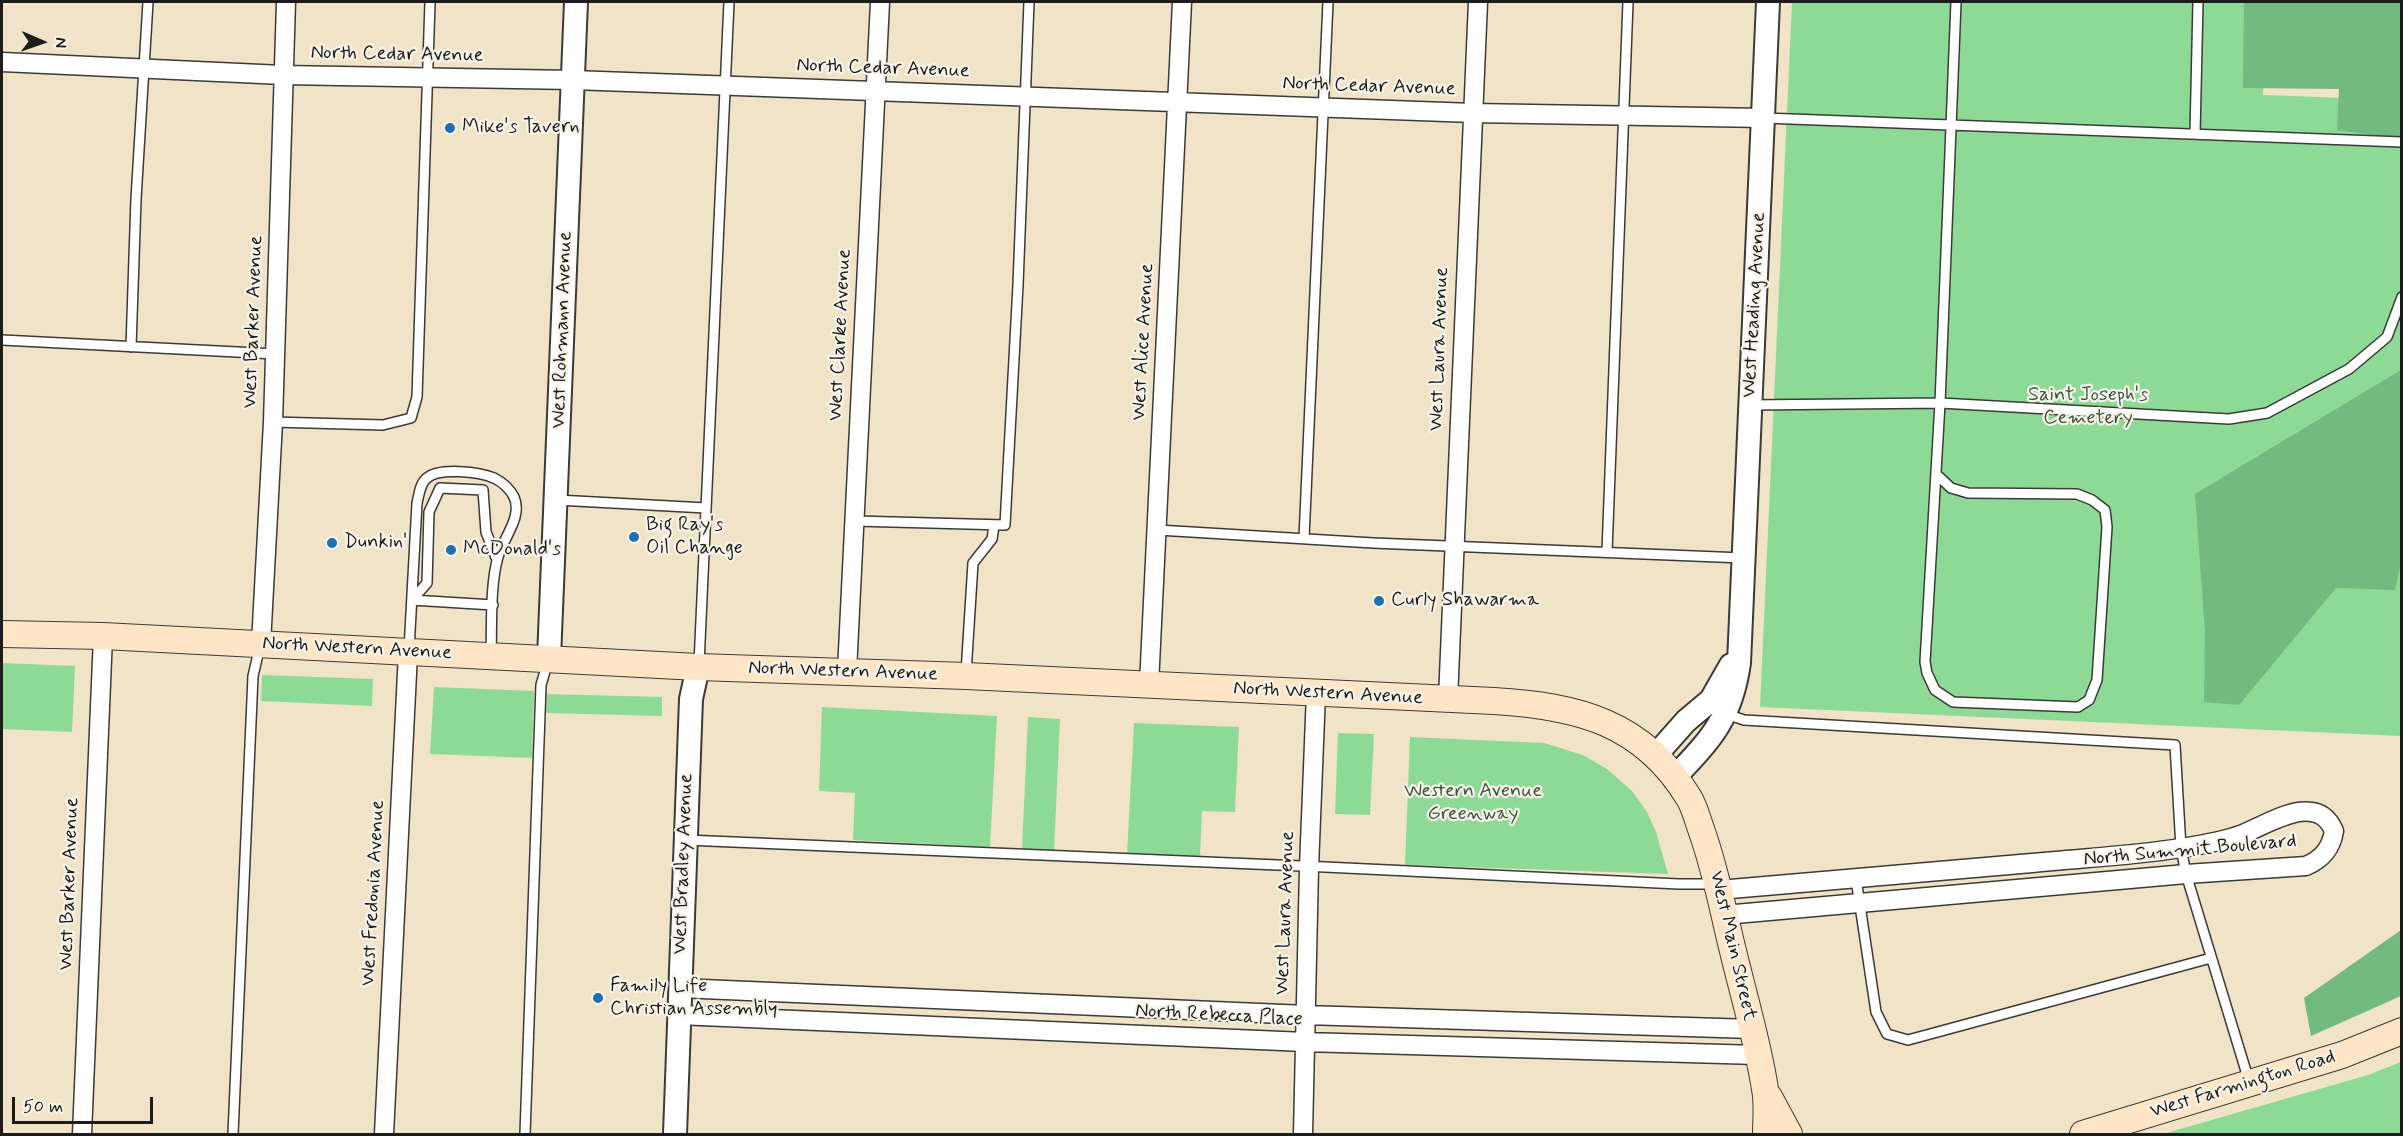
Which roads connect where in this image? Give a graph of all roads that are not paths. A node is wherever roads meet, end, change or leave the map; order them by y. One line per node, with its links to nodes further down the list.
1 (148, 2): 16 (lane)
2 (286, 2): 17 (street, West Barker Avenue)
3 (430, 2): 18 (lane)
4 (576, 2): 19 (street, West Rohmann Avenue)
5 (729, 2): 20 (lane)
6 (880, 2): 21 (street, West Clarke Avenue)
7 (1029, 2): 22 (lane)
8 (1182, 2): 23 (street, West Alice Avenue)
9 (1328, 2): 24 (lane)
10 (1478, 2): 25 (street, West Laura Avenue)
11 (1628, 2): 26 (lane)
12 (1768, 2): 27 (street, West Heading Avenue)
13 (1956, 2): 28 (lane)
14 (2198, 2): 29 (lane)
15 (2, 62): 16 (street, North Cedar Avenue)
16 (145, 69): 17 (street, North Cedar Avenue); 33 (lane)
17 (283, 75): 18 (street, North Cedar Avenue); 34 (street, West Barker Avenue)
18 (427, 78): 19 (street, North Cedar Avenue); 37 (lane)
19 (573, 80): 20 (street, North Cedar Avenue); 39 (street, West Rohmann Avenue)
20 (726, 86): 21 (street, North Cedar Avenue); 40 (lane)
21 (876, 91): 22 (street, North Cedar Avenue); 41 (street, West Clarke Avenue)
22 (1026, 97): 23 (street, North Cedar Avenue); 42 (lane)
23 (1178, 102): 24 (street, North Cedar Avenue); 43 (street, West Alice Avenue)
24 (1322, 108): 25 (street, North Cedar Avenue); 44 (lane)
25 (1473, 113): 26 (street, North Cedar Avenue); 45 (street, West Laura Avenue)
26 (1624, 116): 27 (street, North Cedar Avenue); 46 (lane)
27 (1764, 118): 28 (lane); 36 (street, West Heading Avenue)
28 (1950, 125): 29 (lane); 35 (lane)
29 (2194, 134): 30 (lane)
30 (2402, 142)
31 (2402, 297): 35 (lane)
32 (2, 340): 33 (lane)
33 (131, 347): 34 (lane)
34 (276, 354): 37 (street, West Barker Avenue)
35 (1940, 403): 36 (lane); 38 (lane)
36 (1751, 405): 47 (street, West Heading Avenue)
37 (273, 422): 54 (street, West Barker Avenue)
38 (1936, 474): 38 (lane)
39 (557, 500): 40 (lane); 57 (street, West Rohmann Avenue)
40 (706, 508): 58 (lane)
41 (855, 521): 42 (lane); 59 (street, West Clarke Avenue)
42 (994, 526): 60 (lane)
43 (1158, 530): 44 (lane); 61 (street, West Alice Avenue)
44 (1304, 538): 45 (lane)
45 (1455, 544): 46 (lane); 63 (street, West Laura Avenue)
46 (1607, 552): 47 (lane)
47 (1744, 558): 51 (street, West Heading Avenue)
48 (497, 560): 49 (lane); 49 (lane); 50 (lane)
49 (412, 600): 50 (lane); 55 (lane)
50 (493, 605): 56 (lane)
51 (1742, 608): 64 (street, West Heading Avenue); 65 (street, West Heading Avenue)
52 (2, 634): 53 (main road, North Western Avenue)
53 (103, 636): 54 (main road, North Western Avenue); 84 (street, West Barker Avenue)
54 (261, 644): 55 (main road, North Western Avenue); 85 (lane)
55 (408, 653): 56 (main road, North Western Avenue); 86 (street, West Fredonia Avenue)
56 (491, 656): 57 (main road, North Western Avenue)
57 (549, 658): 58 (main road, North Western Avenue); 87 (lane)
58 (698, 666): 59 (main road, North Western Avenue); 66 (street, West Bradley Avenue)
59 (847, 672): 60 (main road, North Western Avenue)
60 (966, 676): 61 (main road, North Western Avenue)
61 (1149, 685): 62 (main road, North Western Avenue)
62 (1316, 693): 63 (main road, North Western Avenue); 68 (street, West Laura Avenue)
63 (1448, 699): 65 (main road, North Western Avenue)
64 (1726, 714): 65 (street, West Heading Avenue); 67 (lane)
65 (1665, 767): 71 (main road, West Main Street)
66 (684, 840): 68 (lane); 75 (street, West Bradley Avenue)
67 (2181, 848): 69 (lane); 69 (street, North Summit Boulevard); 70 (street, North Summit Boulevard)
68 (1309, 868): 71 (lane); 77 (street, West Laura Avenue)
69 (2186, 874): 72 (street, North Summit Boulevard); 74 (lane)
70 (1856, 879): 71 (street, North Summit Boulevard); 72 (lane)
71 (1718, 887): 73 (main road, West Main Street)
72 (1858, 902): 73 (street, North Summit Boulevard); 74 (lane)
73 (1724, 915): 78 (main road, West Main Street)
74 (2211, 958): 82 (lane)
75 (679, 988): 76 (street, West Bradley Avenue); 77 (street, North Rebecca Place)
76 (678, 1015): 80 (street, North Rebecca Place); 88 (street, West Bradley Avenue)
77 (1306, 1015): 78 (street, North Rebecca Place); 80 (street, West Laura Avenue)
78 (1752, 1029): 81 (main road, West Main Street)
79 (2402, 1031): 82 (main road, West Farmington Road)
80 (1305, 1042): 81 (street, North Rebecca Place); 89 (street, West Laura Avenue)
81 (1758, 1055): 83 (main road, West Main Street)
82 (2250, 1084): 92 (main road, West Farmington Road)
83 (1766, 1091): 90 (main road, West Main Street); 91 (main road)
84 (82, 1134)
85 (232, 1134)
86 (384, 1134)
87 (525, 1134)
88 (675, 1134)
89 (1304, 1134)
90 (1766, 1134)
91 (1790, 1134)
92 (2083, 1134)

